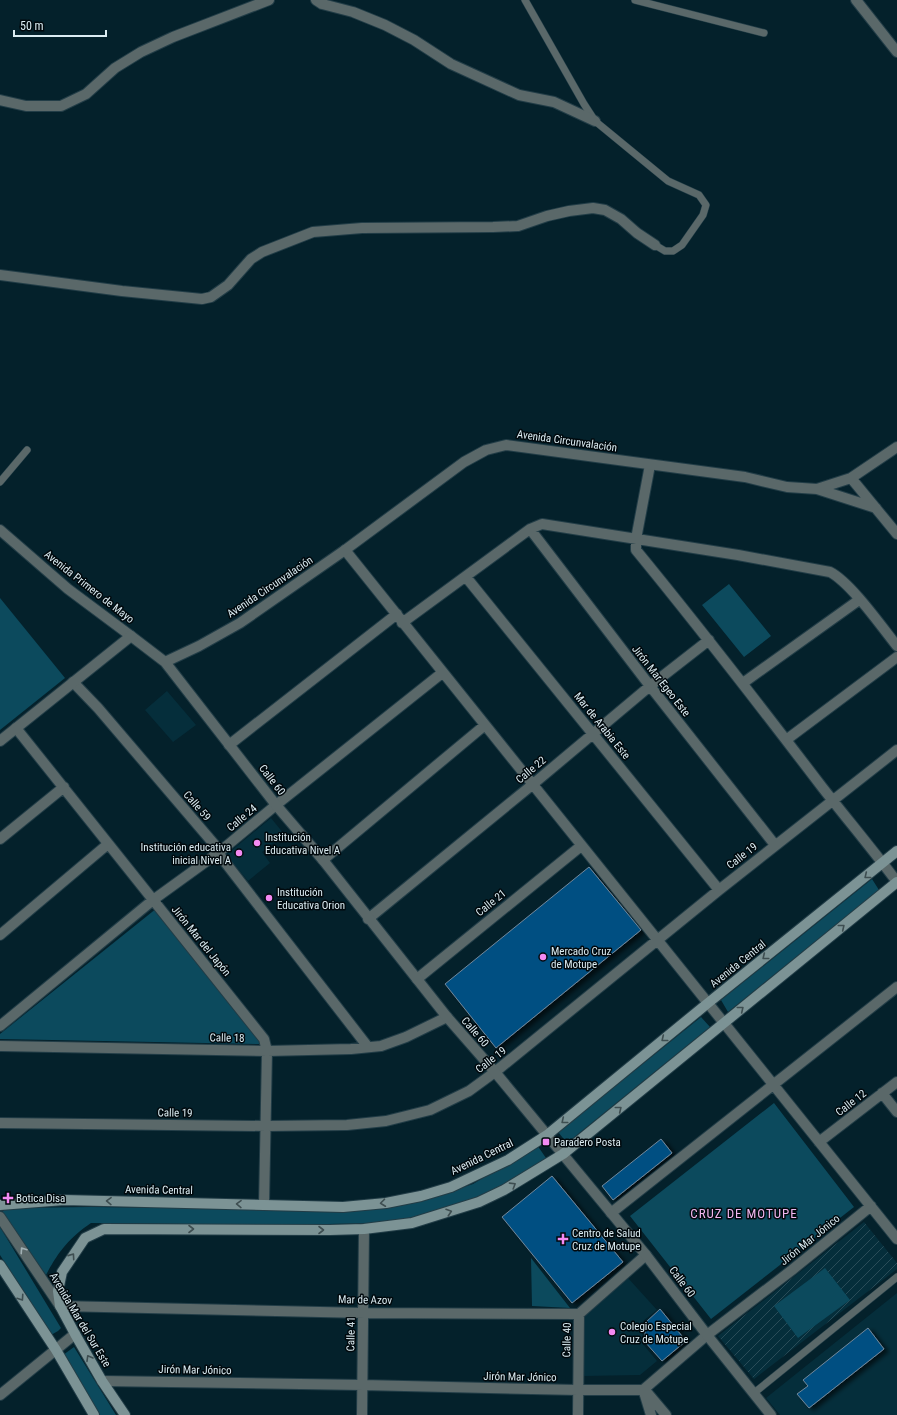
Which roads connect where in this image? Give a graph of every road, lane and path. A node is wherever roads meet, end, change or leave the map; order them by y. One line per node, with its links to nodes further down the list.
1 (269, 0): 8 (street)
2 (316, 0): 9 (street)
3 (525, 0): 9 (lane)
4 (635, 0): 6 (lane)
5 (860, 1): 7 (street)
6 (764, 33)
7 (897, 52)
8 (0, 100)
9 (595, 121): 10 (lane)
10 (655, 245): 11 (street)
11 (0, 275)
12 (897, 446): 15 (street, Avenida Circunvalación)
13 (27, 450): 16 (lane)
14 (650, 465): 17 (street, Avenida Circunvalación); 22 (street); 23 (street, Avenida Circunvalación)
15 (851, 478): 17 (street, Avenida Circunvalación); 18 (street)
16 (0, 482)
17 (817, 489): 18 (street)
18 (876, 508): 21 (street)
19 (530, 529): 22 (street); 24 (street); 35 (street, Jirón Mar Egeo Este)
20 (0, 530): 27 (street, Avenida Primero de Mayo)
21 (897, 534)
22 (636, 539): 25 (street); 28 (street)
23 (345, 550): 26 (street); 31 (street, Avenida Circunvalación)
24 (466, 577): 26 (street); 38 (street, Mar de Arabia Este)
25 (859, 600): 29 (street); 34 (street)
26 (400, 618): 32 (street); 41 (street)
27 (131, 636): 31 (street, Avenida Primero de Mayo); 33 (street)
28 (709, 640): 34 (street); 35 (street, Calle 22)
29 (897, 646)
30 (897, 657): 39 (street)
31 (165, 662): 41 (street, Calle 60)
32 (442, 673): 36 (street); 46 (street, Calle 24)
33 (73, 682): 37 (street); 52 (street, Calle 59)
34 (743, 684): 39 (street)
35 (650, 686): 38 (street, Calle 22); 49 (street, Jirón Mar Egeo Este)
36 (485, 725): 43 (street); 53 (street)
37 (16, 728): 40 (street); 44 (street, Jirón Mar del Japón)
38 (592, 733): 43 (street, Calle 22); 56 (street, Mar de Arabia Este)
39 (786, 740): 45 (street)
40 (0, 741)
41 (229, 745): 46 (street, Calle 60)
42 (897, 750): 45 (street, Calle 19)
43 (532, 785): 50 (street); 58 (street, Calle 22)
44 (64, 788): 47 (street); 48 (street, Jirón Mar del Japón)
45 (832, 800): 49 (street, Calle 19); 54 (street)
46 (276, 805): 52 (street, Calle 24); 53 (street, Calle 60)
47 (0, 839)
48 (108, 844): 57 (street, Jirón Mar del Japón); 59 (street)
49 (775, 845): 56 (street, Calle 19)
50 (581, 846): 60 (street); 61 (street, Calle 21)
51 (897, 851): 54 (main road, Avenida Central)
52 (218, 853): 57 (street, Calle 24); 68 (street, Calle 59)
53 (322, 860): 58 (street, Calle 60)
54 (883, 862): 55 (street); 63 (main road, Avenida Central, one-way to 63)
55 (897, 882): 65 (main road, one-way to 55)
56 (719, 890): 60 (street, Calle 19)
57 (153, 900): 66 (street, Calle 24); 69 (street, Jirón Mar del Japón)
58 (368, 919): 61 (street, Calle 60)
59 (0, 935)
60 (658, 941): 63 (street); 70 (street, Calle 19)
61 (417, 980): 64 (street, Calle 60)
62 (897, 987): 72 (street)
63 (708, 1003): 65 (street); 77 (main road, Avenida Central, one-way to 77)
64 (447, 1017): 68 (street, Calle 18); 70 (street, Calle 60)
65 (724, 1023): 72 (street); 79 (main road, one-way to 65)
66 (0, 1026)
67 (0, 1046): 69 (street, Calle 18)
68 (368, 1047): 69 (street, Calle 18)
69 (267, 1050): 76 (street, Jirón Mar del Japón)
70 (495, 1072): 76 (street, Calle 19); 77 (street, Calle 60)
71 (897, 1082): 73 (street, Calle 12)
72 (773, 1085): 78 (street); 83 (street)
73 (882, 1093): 74 (street); 78 (street, Calle 12)
74 (897, 1112)
75 (0, 1123): 76 (street, Calle 19)
76 (266, 1126): 81 (street, Jirón Mar del Japón)
77 (547, 1135): 79 (street, Calle 60); 81 (main road, Avenida Central, one-way to 81)
78 (819, 1142): 82 (street)
79 (562, 1154): 83 (street, Calle 60); 85 (main road, one-way to 79)
80 (0, 1205): 81 (main road, Avenida Central, one-way to 80)
81 (264, 1205)
82 (871, 1206): 86 (street); 94 (street, Jirón Mar Jónico)
83 (612, 1213): 87 (street, Calle 60)
84 (0, 1217): 90 (street, Avenida Mar del Sur Este, one-way to 84)
85 (364, 1229): 90 (main road, one-way to 85); 91 (street, Calle 41)
86 (897, 1239)
87 (646, 1255): 92 (street); 94 (street, Calle 60)
88 (1, 1269): 95 (main road, one-way to 95)
89 (897, 1277): 100 (lane)
90 (60, 1306): 91 (street, Mar de Azov); 93 (main road, Avenida Mar del Sur Este)
91 (364, 1313): 92 (street, Mar de Azov); 97 (street, Calle 41)
92 (579, 1314): 98 (street, Calle 40)
93 (75, 1334): 95 (street); 96 (main road, Avenida Mar del Sur Este, one-way to 93)
94 (707, 1335): 99 (street, Jirón Mar Jónico); 100 (street, Calle 60)
95 (56, 1350): 101 (street); 102 (main road)
96 (102, 1381): 97 (street, Jirón Mar Jónico); 103 (main road, Avenida Mar del Sur Este)
97 (362, 1385): 98 (street, Jirón Mar Jónico); 104 (street, Calle 41)
98 (578, 1390): 99 (street, Jirón Mar Jónico); 105 (street, Calle 40)
99 (643, 1390): 106 (street); 107 (street)
100 (754, 1393): 108 (street, Calle 60)
101 (0, 1395)
102 (94, 1415)
103 (125, 1415)
104 (362, 1415)
105 (578, 1415)
106 (651, 1415)
107 (666, 1415)
108 (771, 1415)

